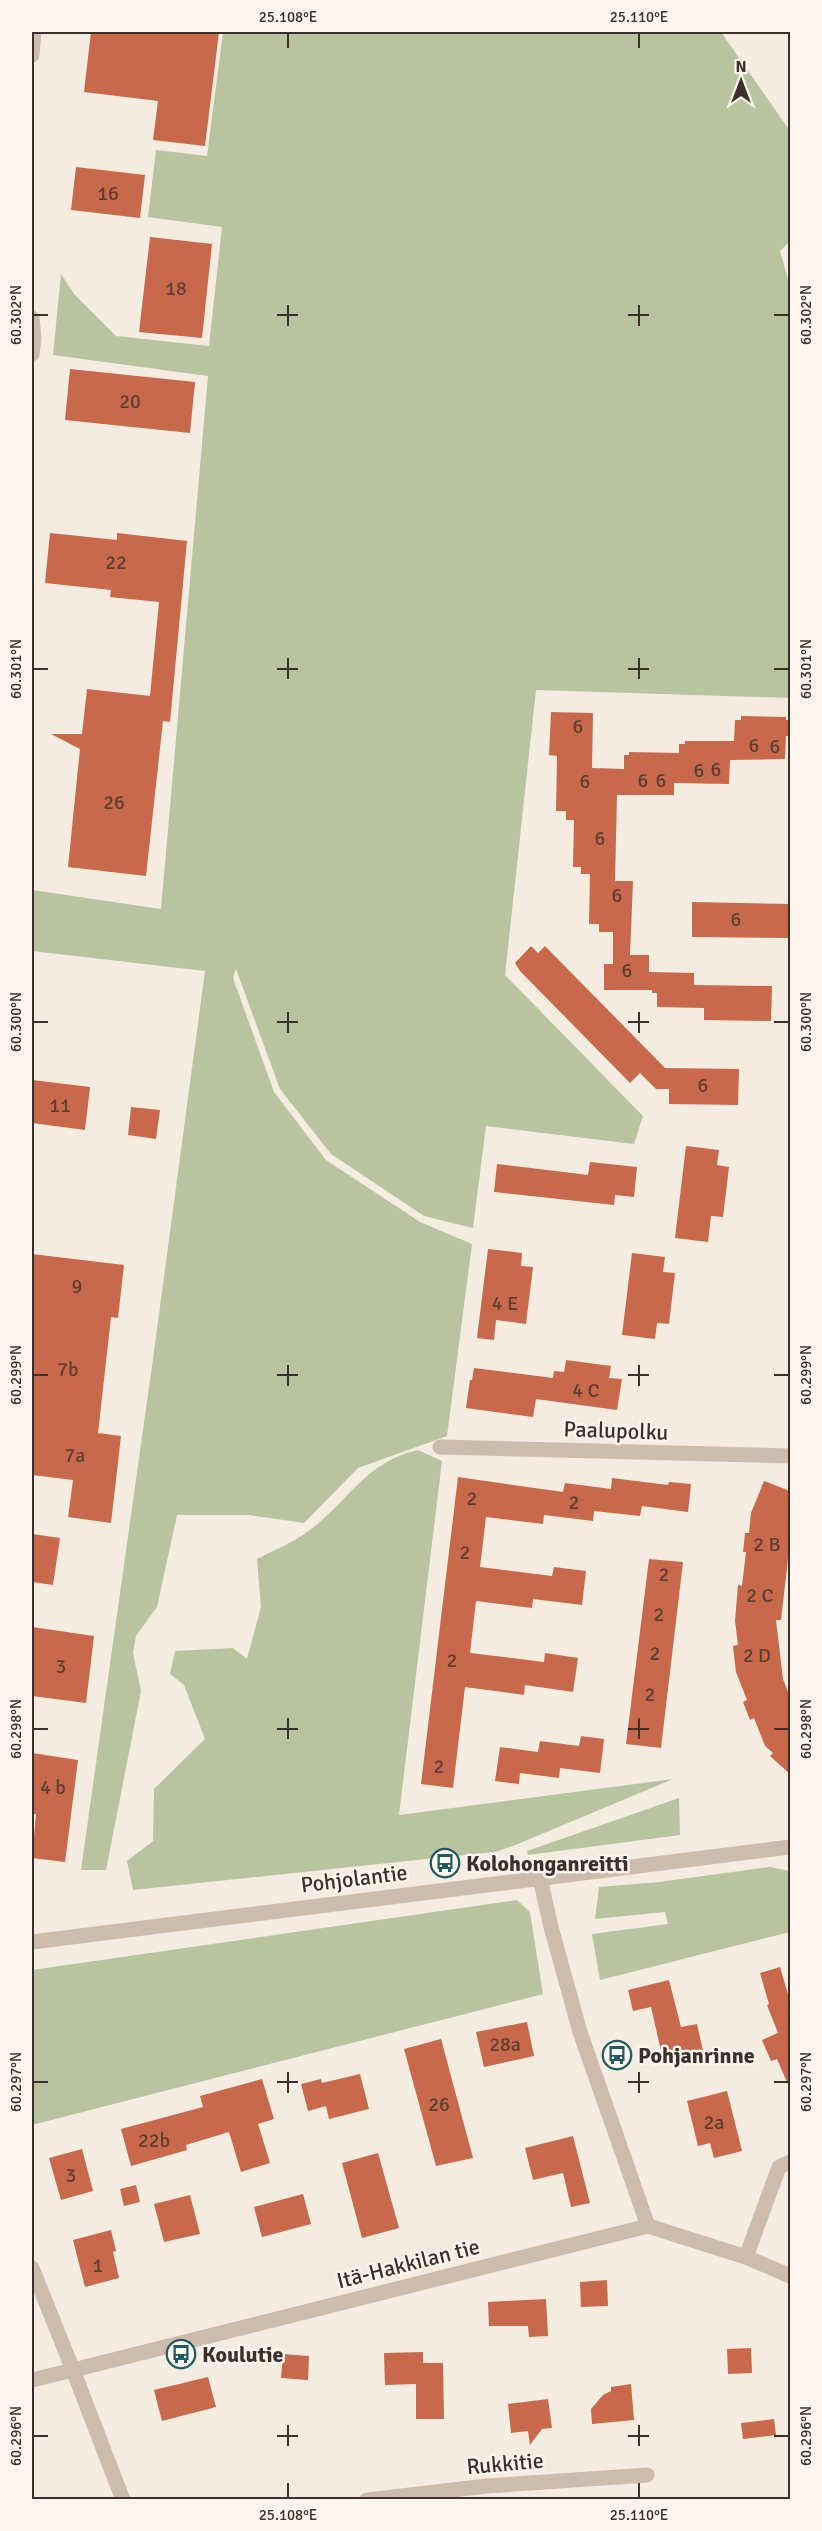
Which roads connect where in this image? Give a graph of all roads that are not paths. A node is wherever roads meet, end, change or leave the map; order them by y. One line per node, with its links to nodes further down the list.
1 (34, 32): 2 (street)
2 (32, 54)
3 (32, 318): 4 (street)
4 (32, 354)
5 (440, 1447): 6 (street, Paalupolku)
6 (790, 1456)
7 (790, 1846): 8 (street, Pohjolantie)
8 (540, 1878): 9 (street, Pohjolantie); 11 (street)
9 (32, 1942)
10 (790, 2162): 12 (street)
11 (648, 2226): 12 (street); 15 (street, Itä-Hakkilan tie)
12 (746, 2256): 14 (street)
13 (32, 2268): 15 (street)
14 (790, 2276)
15 (73, 2370): 16 (street, Itä-Hakkilan tie); 18 (street)
16 (32, 2380)
17 (647, 2475): 19 (street, Rukkitie)
18 (123, 2499)
19 (368, 2499)

